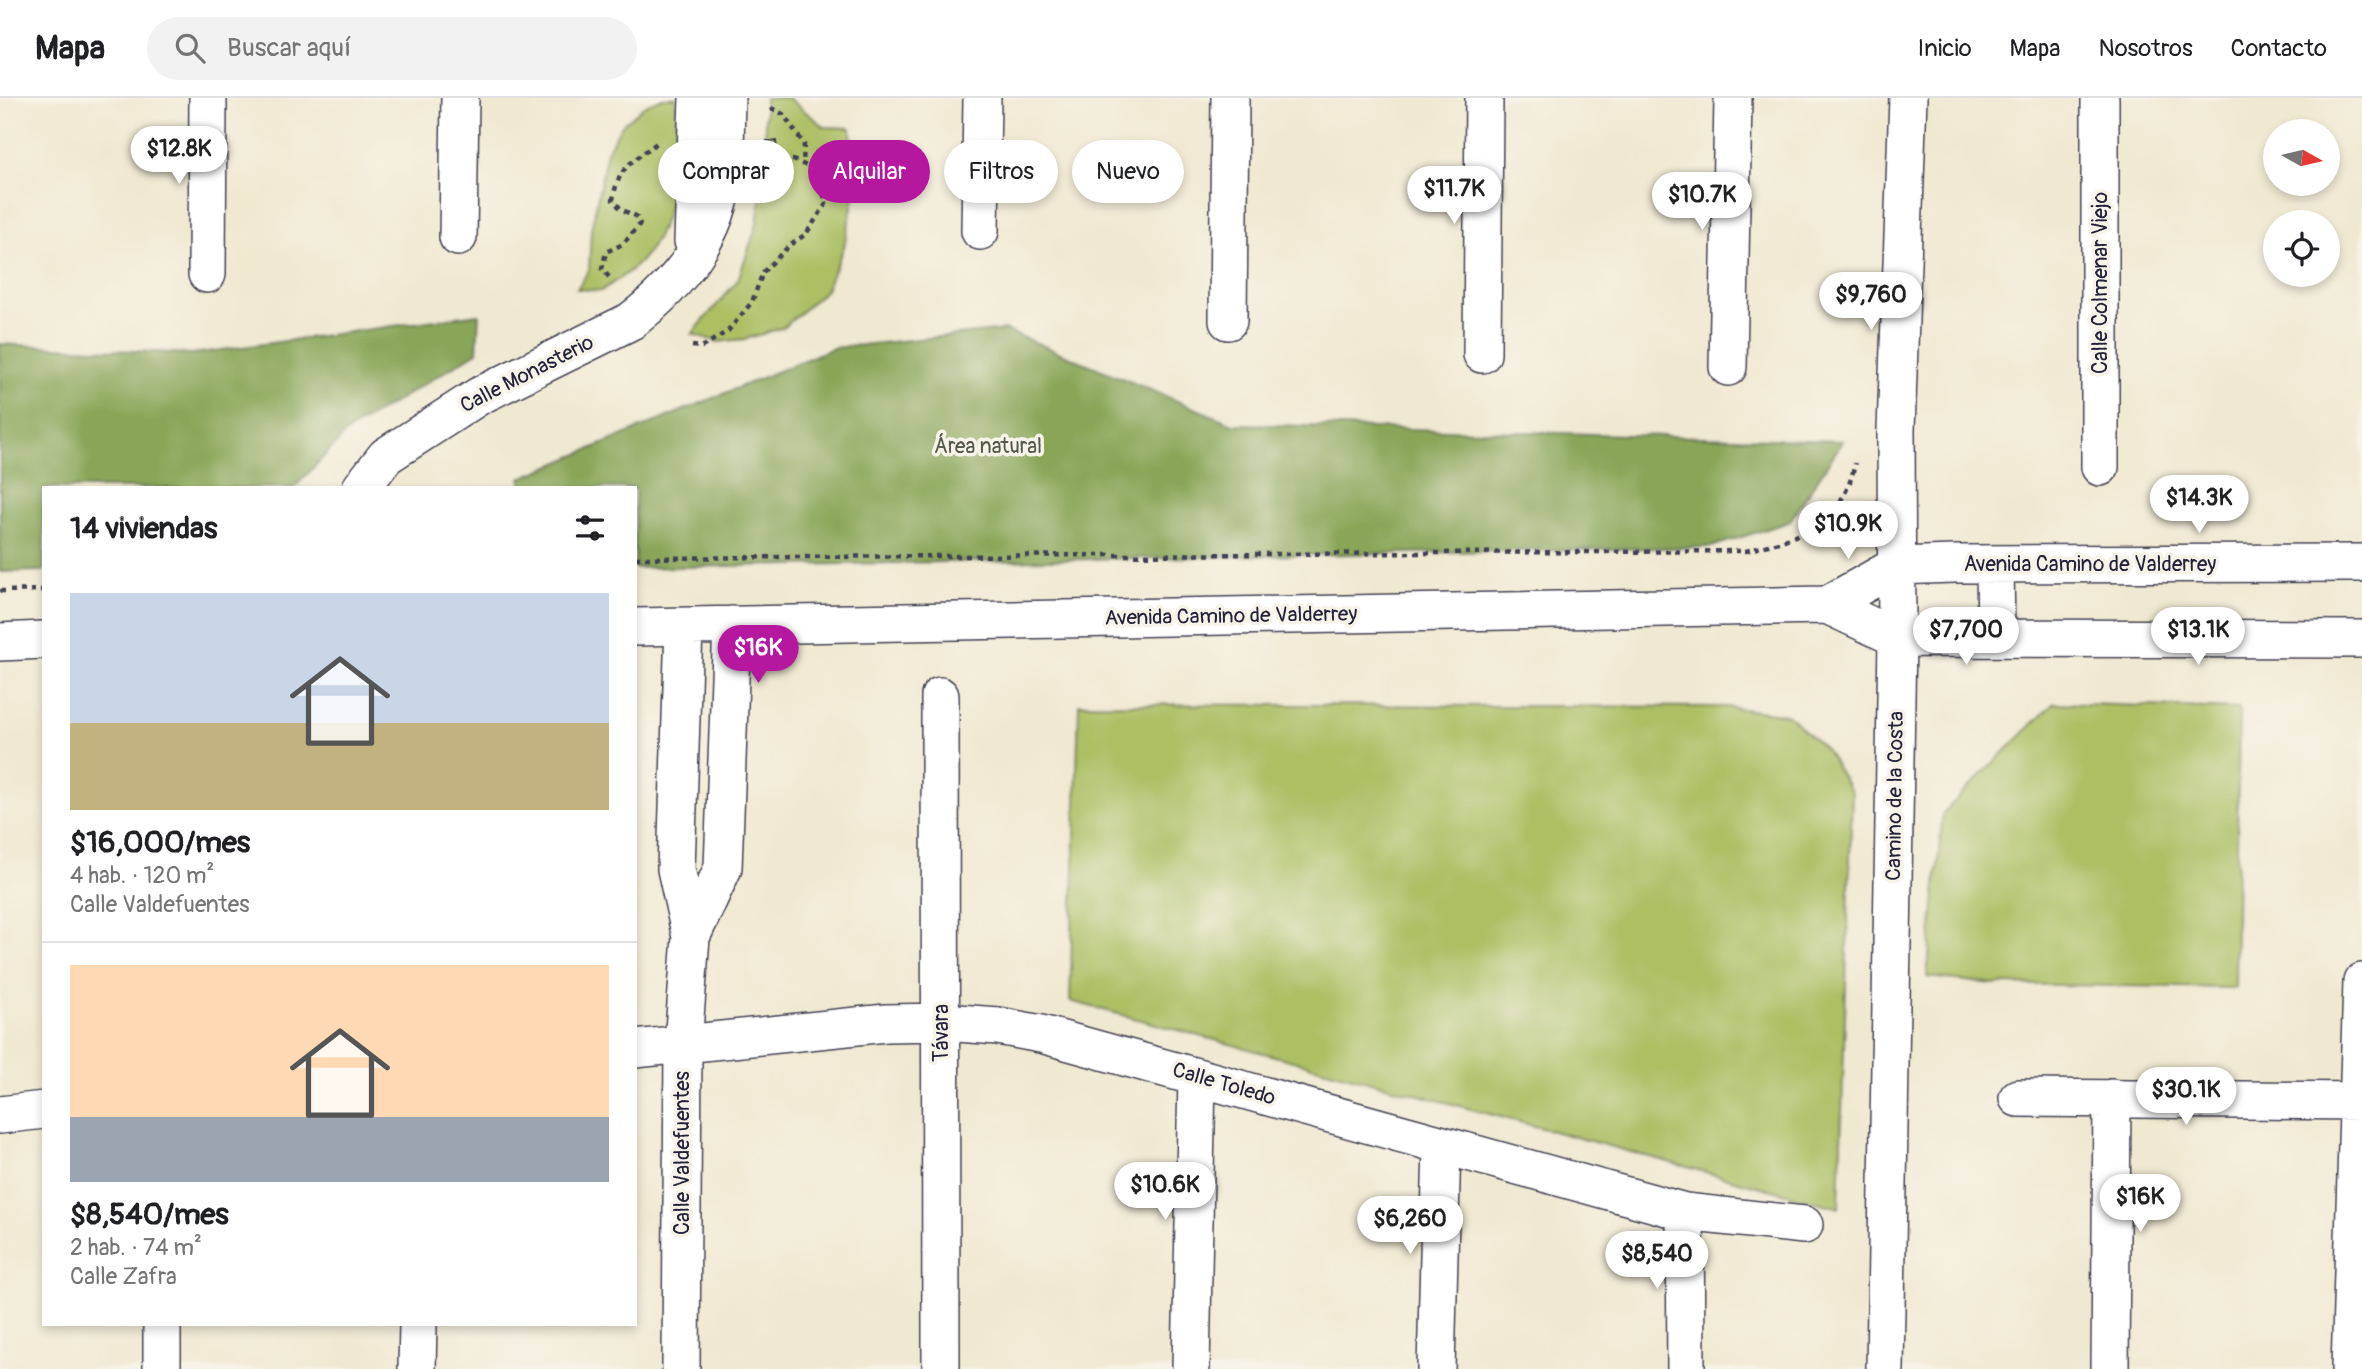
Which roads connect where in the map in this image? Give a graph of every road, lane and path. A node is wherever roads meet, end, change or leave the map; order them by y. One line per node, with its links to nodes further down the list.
1 (208, 98): 18 (street)
2 (460, 98): 16 (street)
3 (698, 98): 17 (street)
4 (726, 98): 17 (street, Calle Monasterio)
5 (982, 98): 15 (street)
6 (1230, 98): 20 (street)
7 (1484, 98): 22 (street)
8 (1733, 98): 23 (street)
9 (1908, 98): 24 (street, Camino de la Costa)
10 (2100, 98): 25 (street, Calle Colmenar Viejo)
11 (771, 108): 14 (path)
12 (664, 136): 19 (path)
13 (794, 160): 14 (path)
14 (803, 164): 21 (path)
15 (980, 231)
16 (458, 237)
17 (692, 259): 26 (street, Calle Monasterio)
18 (207, 274)
19 (610, 277)
20 (1228, 321)
21 (692, 346)
22 (1482, 354)
23 (1728, 367)
24 (1896, 430): 27 (path); 30 (street, Camino de la Costa)
25 (2101, 467)
26 (363, 486)
27 (637, 558)
28 (2362, 563): 29 (street, Avenida Camino de Valderrey)
29 (1995, 565): 30 (street, Avenida Camino de Valderrey); 38 (street)
30 (1896, 566): 33 (street, Avenida Camino de Valderrey); 37 (street, Camino de la Costa)
31 (42, 590): 32 (path)
32 (0, 591)
33 (1827, 605): 34 (street, Avenida Camino de Valderrey); 37 (street, Avenida Camino de Valderrey)
34 (732, 625): 36 (street, Avenida Camino de Valderrey); 43 (street, Calle Valdefuentes)
35 (637, 626): 36 (street, Avenida Camino de Valderrey)
36 (684, 627): 43 (street, Calle Valdefuentes)
37 (1897, 638): 38 (street, Avenida Camino de Valderrey); 66 (street, Camino de la Costa)
38 (1996, 638): 39 (street, Avenida Camino de Valderrey)
39 (2362, 639)
40 (42, 640): 41 (street)
41 (0, 642)
42 (940, 696): 45 (street, Távara)
43 (691, 937): 46 (street, Calle Valdefuentes)
44 (2362, 982): 51 (street)
45 (941, 1022): 46 (street, Calle Toledo); 48 (street, Calle Toledo); 62 (street, Távara)
46 (683, 1044): 47 (street, Calle Toledo); 61 (street, Calle Valdefuentes)
47 (637, 1049)
48 (1196, 1077): 54 (street, Calle Toledo); 63 (street)
49 (2018, 1098): 50 (street)
50 (2112, 1098): 51 (street); 67 (street)
51 (2360, 1100): 68 (street)
52 (42, 1110): 53 (street)
53 (0, 1115)
54 (1442, 1145): 55 (street, Calle Toledo); 64 (street)
55 (1685, 1212): 56 (street, Calle Toledo); 65 (street)
56 (1804, 1225)
57 (162, 1326): 59 (street)
58 (418, 1326): 60 (street)
59 (162, 1369)
60 (417, 1369)
61 (681, 1369)
62 (941, 1369)
63 (1191, 1369)
64 (1436, 1369)
65 (1686, 1369)
66 (1885, 1369)
67 (2110, 1369)
68 (2350, 1369)

